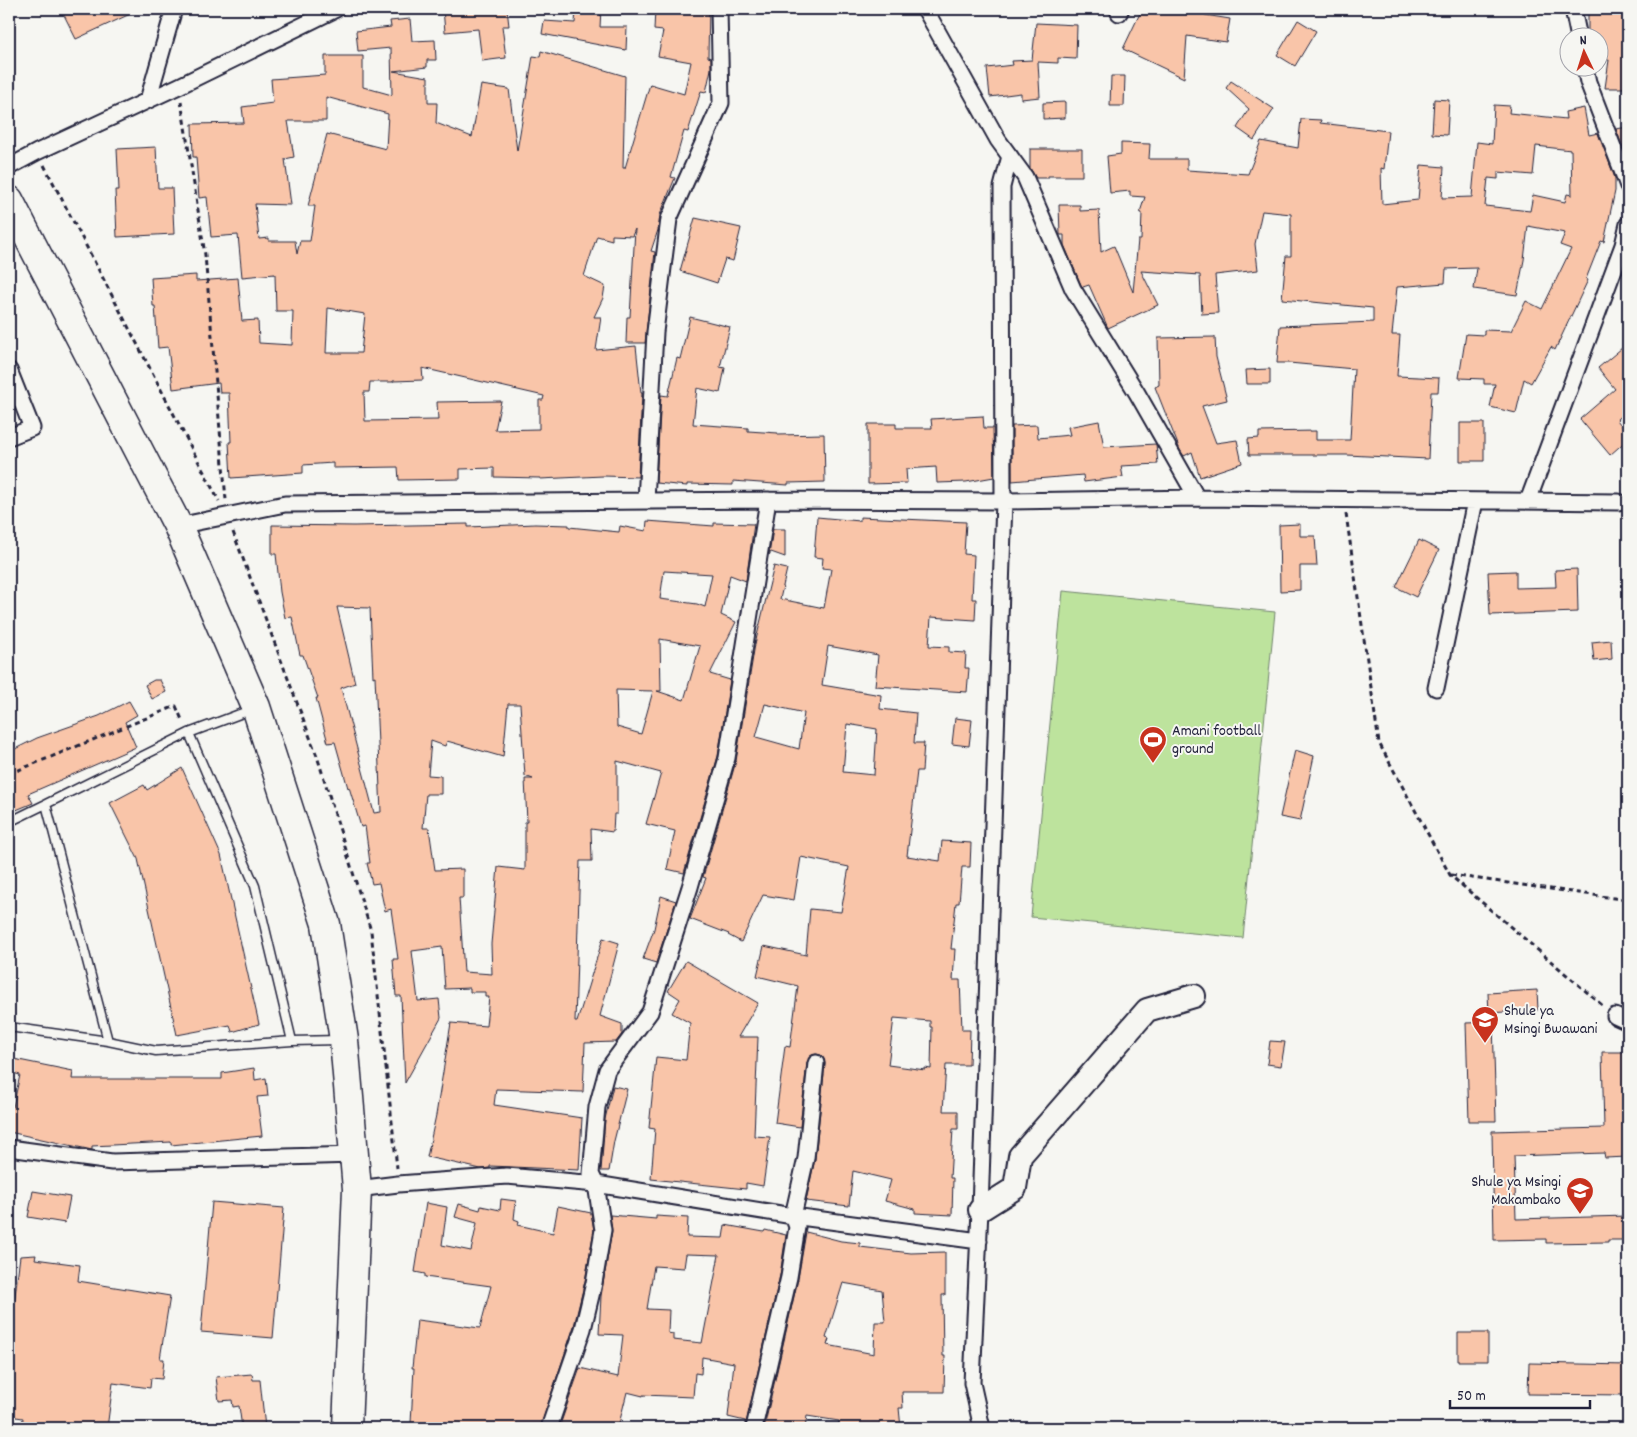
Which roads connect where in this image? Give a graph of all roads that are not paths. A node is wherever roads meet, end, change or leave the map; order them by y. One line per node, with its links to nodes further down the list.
1 (174, 9): 8 (street)
2 (336, 9): 8 (street)
3 (719, 9): 18 (street)
4 (925, 9): 9 (street)
5 (1572, 9): 6 (street)
6 (1577, 28)
7 (1587, 78): 11 (street)
8 (148, 100): 10 (street)
9 (1010, 156): 16 (street); 19 (street)
10 (9, 167)
11 (1628, 186)
12 (9, 200): 23 (highway)
13 (1628, 224): 21 (street)
14 (9, 370): 15 (street)
15 (9, 437)
16 (1197, 498): 19 (street); 20 (street)
17 (768, 500): 18 (street); 19 (street); 37 (street)
18 (646, 501): 23 (street)
19 (1004, 501): 39 (street)
20 (1475, 501): 21 (street); 24 (street)
21 (1528, 501): 22 (street)
22 (1624, 502)
23 (178, 526): 25 (highway)
24 (1436, 688)
25 (256, 707): 26 (lane); 31 (highway)
26 (189, 733): 27 (lane); 33 (lane)
27 (46, 804): 28 (lane); 32 (lane)
28 (9, 822)
29 (1194, 996): 39 (street)
30 (9, 1027): 32 (lane)
31 (344, 1040): 33 (lane); 36 (highway)
32 (108, 1041): 33 (lane)
33 (292, 1041)
34 (816, 1063): 40 (street)
35 (9, 1148): 36 (street)
36 (355, 1155): 38 (highway)
37 (596, 1184): 38 (street); 40 (street); 43 (street)
38 (357, 1189): 42 (highway)
39 (980, 1210): 41 (street)
40 (793, 1216): 41 (street); 44 (street)
41 (979, 1242): 45 (street)
42 (348, 1428)
43 (549, 1428)
44 (754, 1428)
45 (982, 1428)

